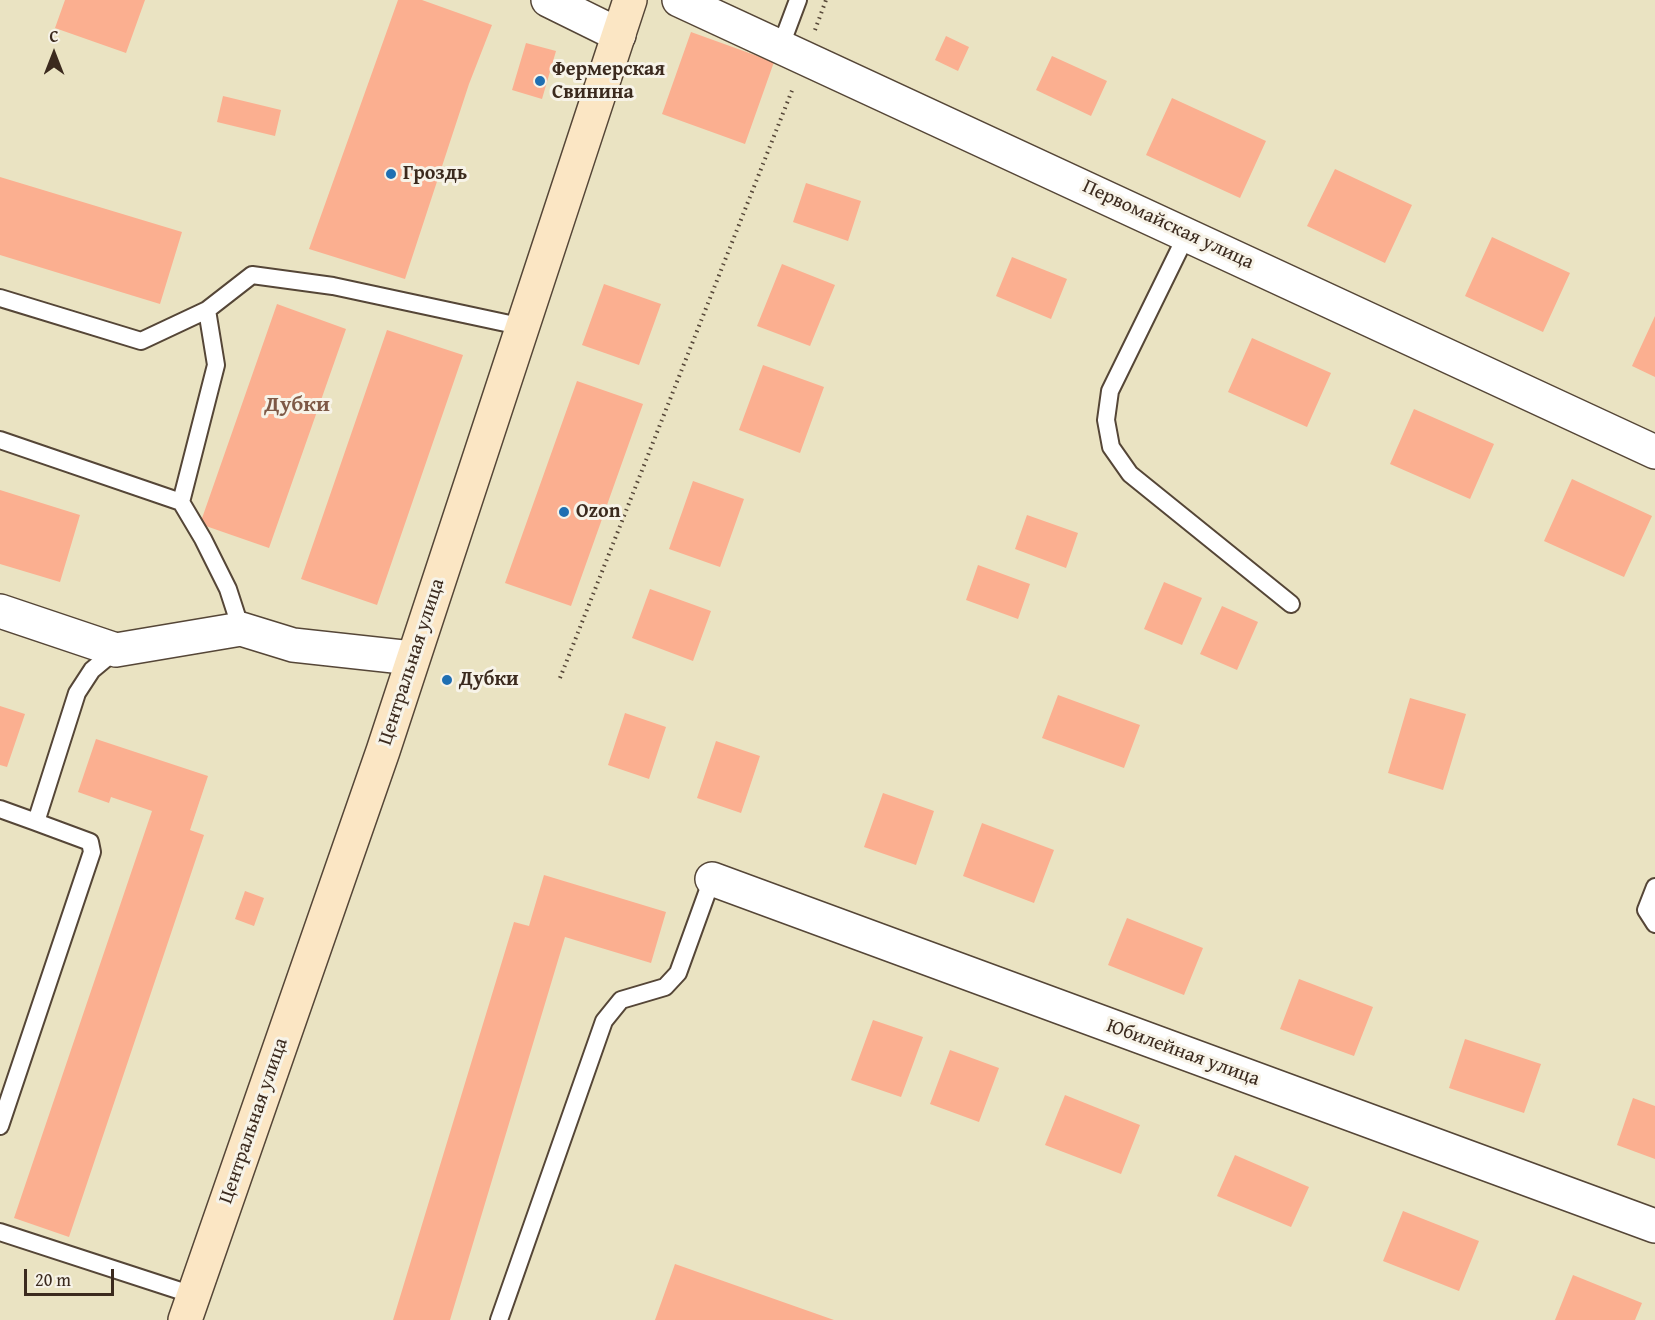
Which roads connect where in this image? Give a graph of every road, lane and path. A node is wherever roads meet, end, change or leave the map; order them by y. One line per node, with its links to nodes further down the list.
1 (548, 0): 6 (street)
2 (630, 0): 6 (main road, Центральная улица)
3 (680, 0): 7 (street, Первомайская улица)
4 (798, 0): 7 (lane)
5 (826, 0): 7 (path)
6 (619, 35): 11 (main road, Центральная улица)
7 (792, 54): 8 (street, Первомайская улица); 20 (path)
8 (1186, 234): 13 (street, Первомайская улица); 15 (lane)
9 (0, 298): 10 (lane)
10 (207, 310): 11 (lane); 14 (lane)
11 (524, 327): 19 (main road, Центральная улица)
12 (0, 440): 14 (lane)
13 (1655, 452)
14 (181, 502): 17 (lane)
15 (1291, 604)
16 (0, 611): 18 (street)
17 (241, 629): 18 (street); 19 (street)
18 (116, 650): 22 (lane)
19 (412, 658): 29 (main road, Центральная улица)
20 (560, 678)
21 (0, 809): 22 (lane)
22 (36, 822): 26 (lane)
23 (712, 879): 27 (street, Юбилейная улица); 30 (lane)
24 (1655, 887): 25 (lane)
25 (1655, 924)
26 (0, 1126)
27 (1655, 1226)
28 (0, 1232): 29 (lane)
29 (189, 1308)
30 (499, 1320)

